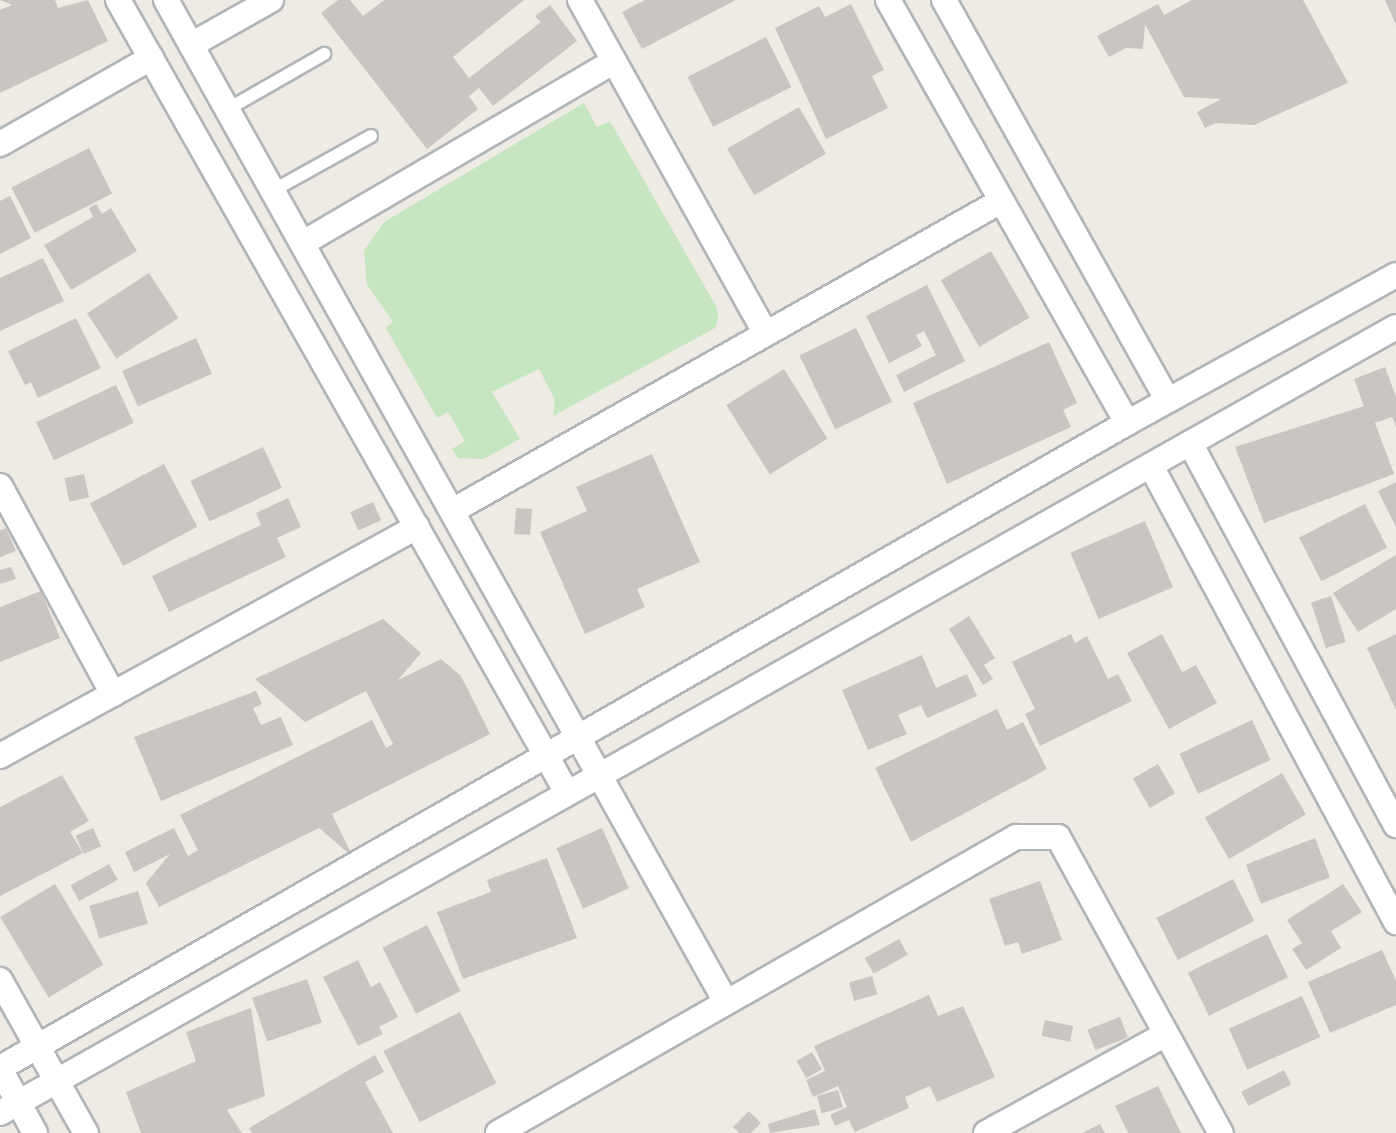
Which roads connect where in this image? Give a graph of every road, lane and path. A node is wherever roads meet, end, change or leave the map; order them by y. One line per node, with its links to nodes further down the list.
1 (118, 0): 9 (street)
2 (166, 0): 7 (street)
3 (271, 0): 7 (street)
4 (580, 0): 10 (street)
5 (888, 0): 15 (street)
6 (944, 0): 20 (street)
7 (191, 45): 11 (street)
8 (324, 54): 11 (lane)
9 (151, 58): 13 (street); 26 (street)
10 (614, 61): 16 (street); 19 (street)
11 (228, 109): 14 (street)
12 (371, 136): 14 (lane)
13 (0, 144)
14 (274, 190): 16 (street)
15 (1001, 201): 19 (street); 21 (street)
16 (303, 243): 25 (street)
17 (1396, 275): 20 (street)
18 (1396, 327): 22 (street)
19 (766, 334): 25 (street)
20 (1168, 400): 21 (street)
21 (1127, 423): 28 (street)
22 (1190, 443): 23 (street); 33 (street)
23 (1151, 466): 31 (street); 34 (street)
24 (0, 486): 27 (street)
25 (454, 510): 28 (street)
26 (417, 527): 27 (street); 29 (street)
27 (113, 694): 30 (street)
28 (581, 735): 29 (street); 31 (street)
29 (546, 754): 32 (street); 38 (street)
30 (0, 756)
31 (600, 772): 32 (street); 36 (street)
32 (567, 791): 40 (street)
33 (1396, 825)
34 (1396, 922)
35 (0, 980): 38 (street)
36 (726, 1002): 37 (street); 44 (street)
37 (1166, 1034): 45 (street); 46 (street)
38 (38, 1047): 39 (street); 40 (street)
39 (0, 1069): 41 (street)
40 (58, 1082): 41 (street); 43 (street)
41 (10, 1108): 42 (street)
42 (35, 1133)
43 (86, 1133)
44 (498, 1133)
45 (986, 1133)
46 (1221, 1133)

